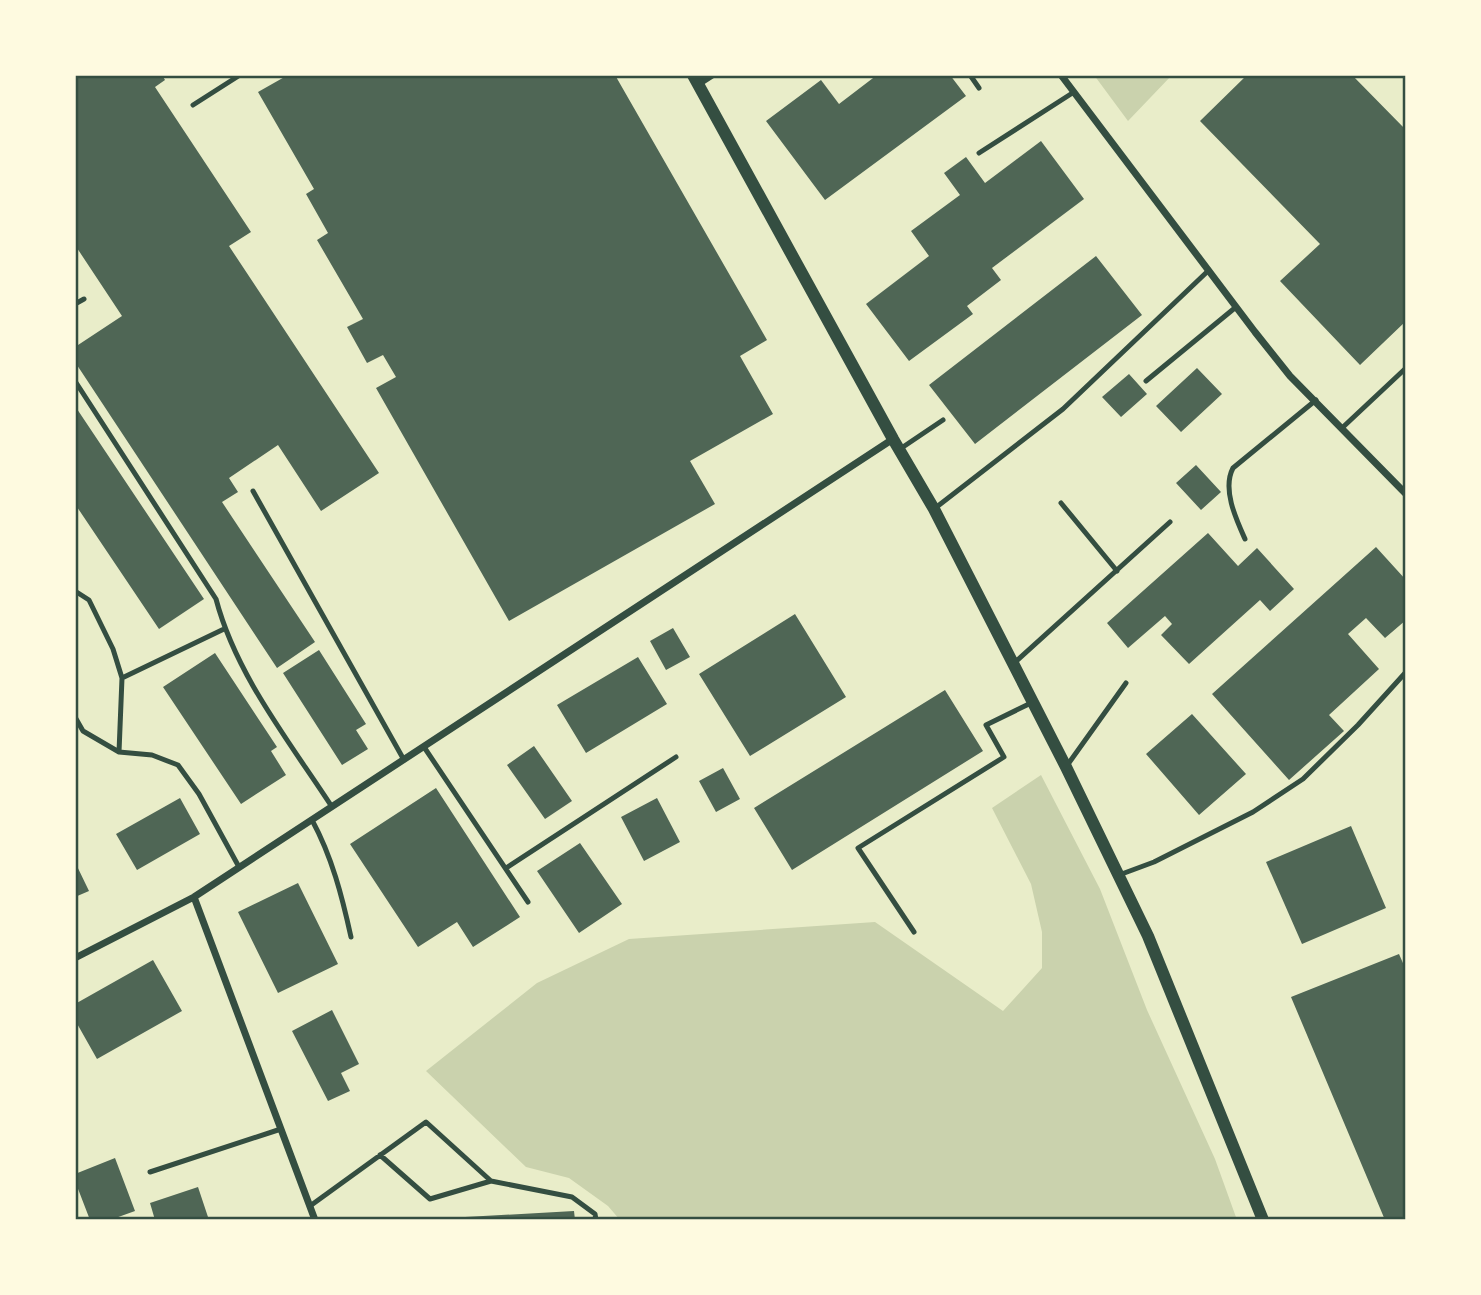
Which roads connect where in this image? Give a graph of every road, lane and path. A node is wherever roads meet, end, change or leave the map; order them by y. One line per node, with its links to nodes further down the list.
1 (240, 75): 8 (lane)
2 (712, 75): 5 (street)
3 (970, 75): 6 (lane)
4 (1061, 75): 7 (street)
5 (696, 80): 20 (street)
6 (979, 88)
7 (1074, 92): 9 (lane); 10 (street)
8 (193, 105)
9 (979, 153)
10 (1209, 271): 13 (street); 24 (lane)
11 (84, 299): 12 (lane)
12 (75, 304)
13 (1236, 307): 16 (lane); 17 (street)
14 (1406, 368): 19 (lane)
15 (75, 381): 29 (lane)
16 (1146, 381)
17 (1316, 400): 19 (street); 26 (lane)
18 (943, 420): 20 (lane)
19 (1342, 428): 22 (street)
20 (896, 444): 24 (street); 36 (street)
21 (253, 491): 39 (lane)
22 (1406, 494)
23 (1061, 503): 27 (lane)
24 (934, 509): 30 (street)
25 (1170, 522): 27 (lane)
26 (1245, 539)
27 (1117, 571): 30 (lane)
28 (75, 591): 32 (lane)
29 (224, 629): 32 (lane); 41 (lane)
30 (1013, 664): 34 (street)
31 (1406, 672): 45 (lane)
32 (122, 678): 37 (lane)
33 (1126, 683): 40 (lane)
34 (1033, 701): 40 (street); 48 (lane)
35 (75, 717): 37 (lane)
36 (424, 747): 39 (street); 44 (lane)
37 (119, 752): 43 (lane)
38 (677, 757): 44 (lane)
39 (404, 760): 41 (street)
40 (1066, 767): 45 (street)
41 (332, 807): 42 (street)
42 (312, 820): 43 (street); 49 (lane)
43 (239, 867): 46 (street)
44 (506, 868): 47 (lane)
45 (1119, 875): 58 (street)
46 (194, 897): 50 (street); 51 (street)
47 (528, 902)
48 (914, 932)
49 (351, 937)
50 (75, 958)
51 (281, 1129): 53 (lane); 55 (street)
52 (380, 1155): 54 (lane); 54 (lane); 55 (lane)
53 (150, 1172)
54 (491, 1181): 57 (lane)
55 (310, 1206): 56 (street)
56 (315, 1220)
57 (596, 1220)
58 (1263, 1220)

